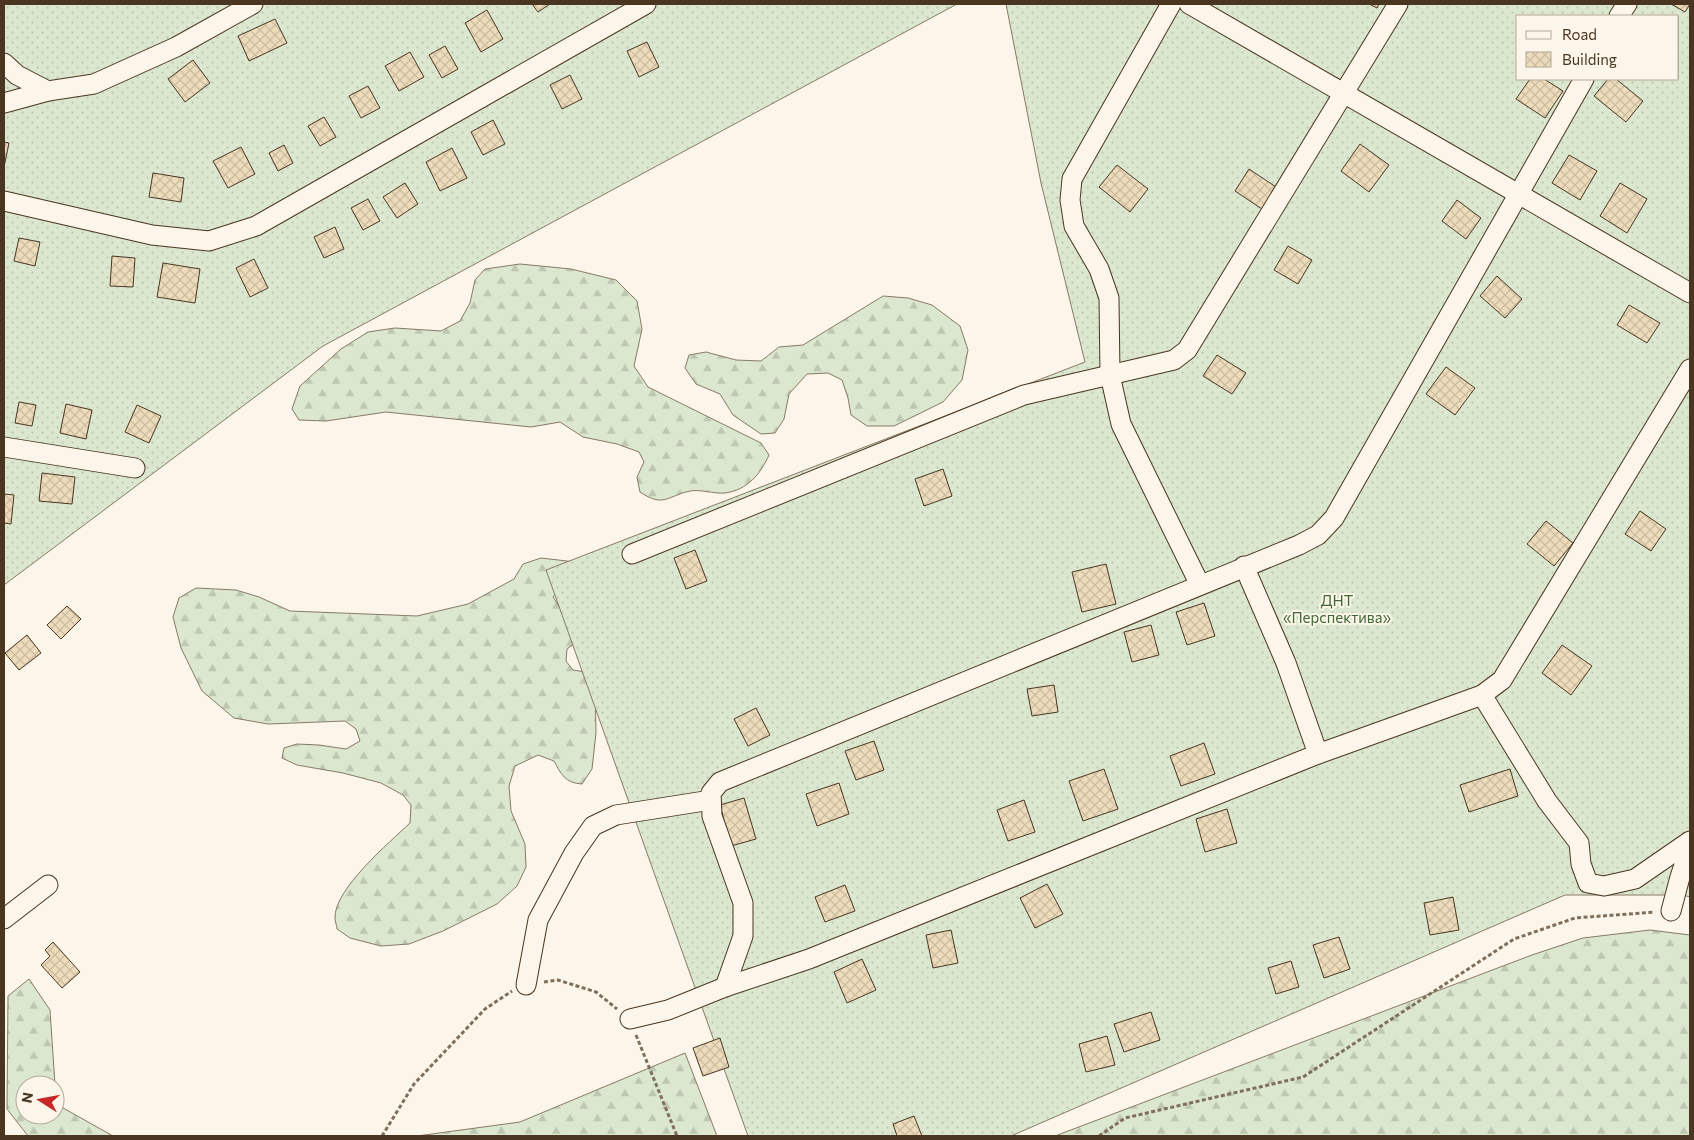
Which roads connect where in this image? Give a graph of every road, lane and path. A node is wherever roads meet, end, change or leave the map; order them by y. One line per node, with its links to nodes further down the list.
1 (253, 4): 10 (street)
2 (646, 4): 14 (street)
3 (1171, 4): 17 (street)
4 (1189, 4): 11 (street)
5 (1398, 4): 11 (street)
6 (1626, 4): 7 (street)
7 (1620, 15)
8 (4, 63): 10 (street)
9 (1583, 80): 13 (street)
10 (48, 91): 12 (street)
11 (1345, 93): 13 (street); 17 (street)
12 (4, 103)
13 (1518, 193): 15 (street); 21 (street)
14 (4, 201)
15 (1690, 293)
16 (1690, 369): 23 (street)
17 (1110, 375): 20 (street); 22 (street)
18 (4, 447): 19 (street)
19 (135, 468)
20 (632, 554)
21 (1244, 566): 22 (street); 24 (street)
22 (1200, 586): 25 (street)
23 (1482, 695): 24 (street); 26 (street)
24 (1318, 754): 32 (street)
25 (712, 800): 31 (street); 32 (street)
26 (1690, 841)
27 (1690, 847): 29 (street)
28 (48, 885): 30 (street)
29 (1671, 911): 36 (path)
30 (4, 919)
31 (526, 985): 33 (path); 34 (path)
32 (725, 987): 33 (street)
33 (630, 1018): 35 (path)
34 (382, 1136)
35 (677, 1136)
36 (1098, 1136)

